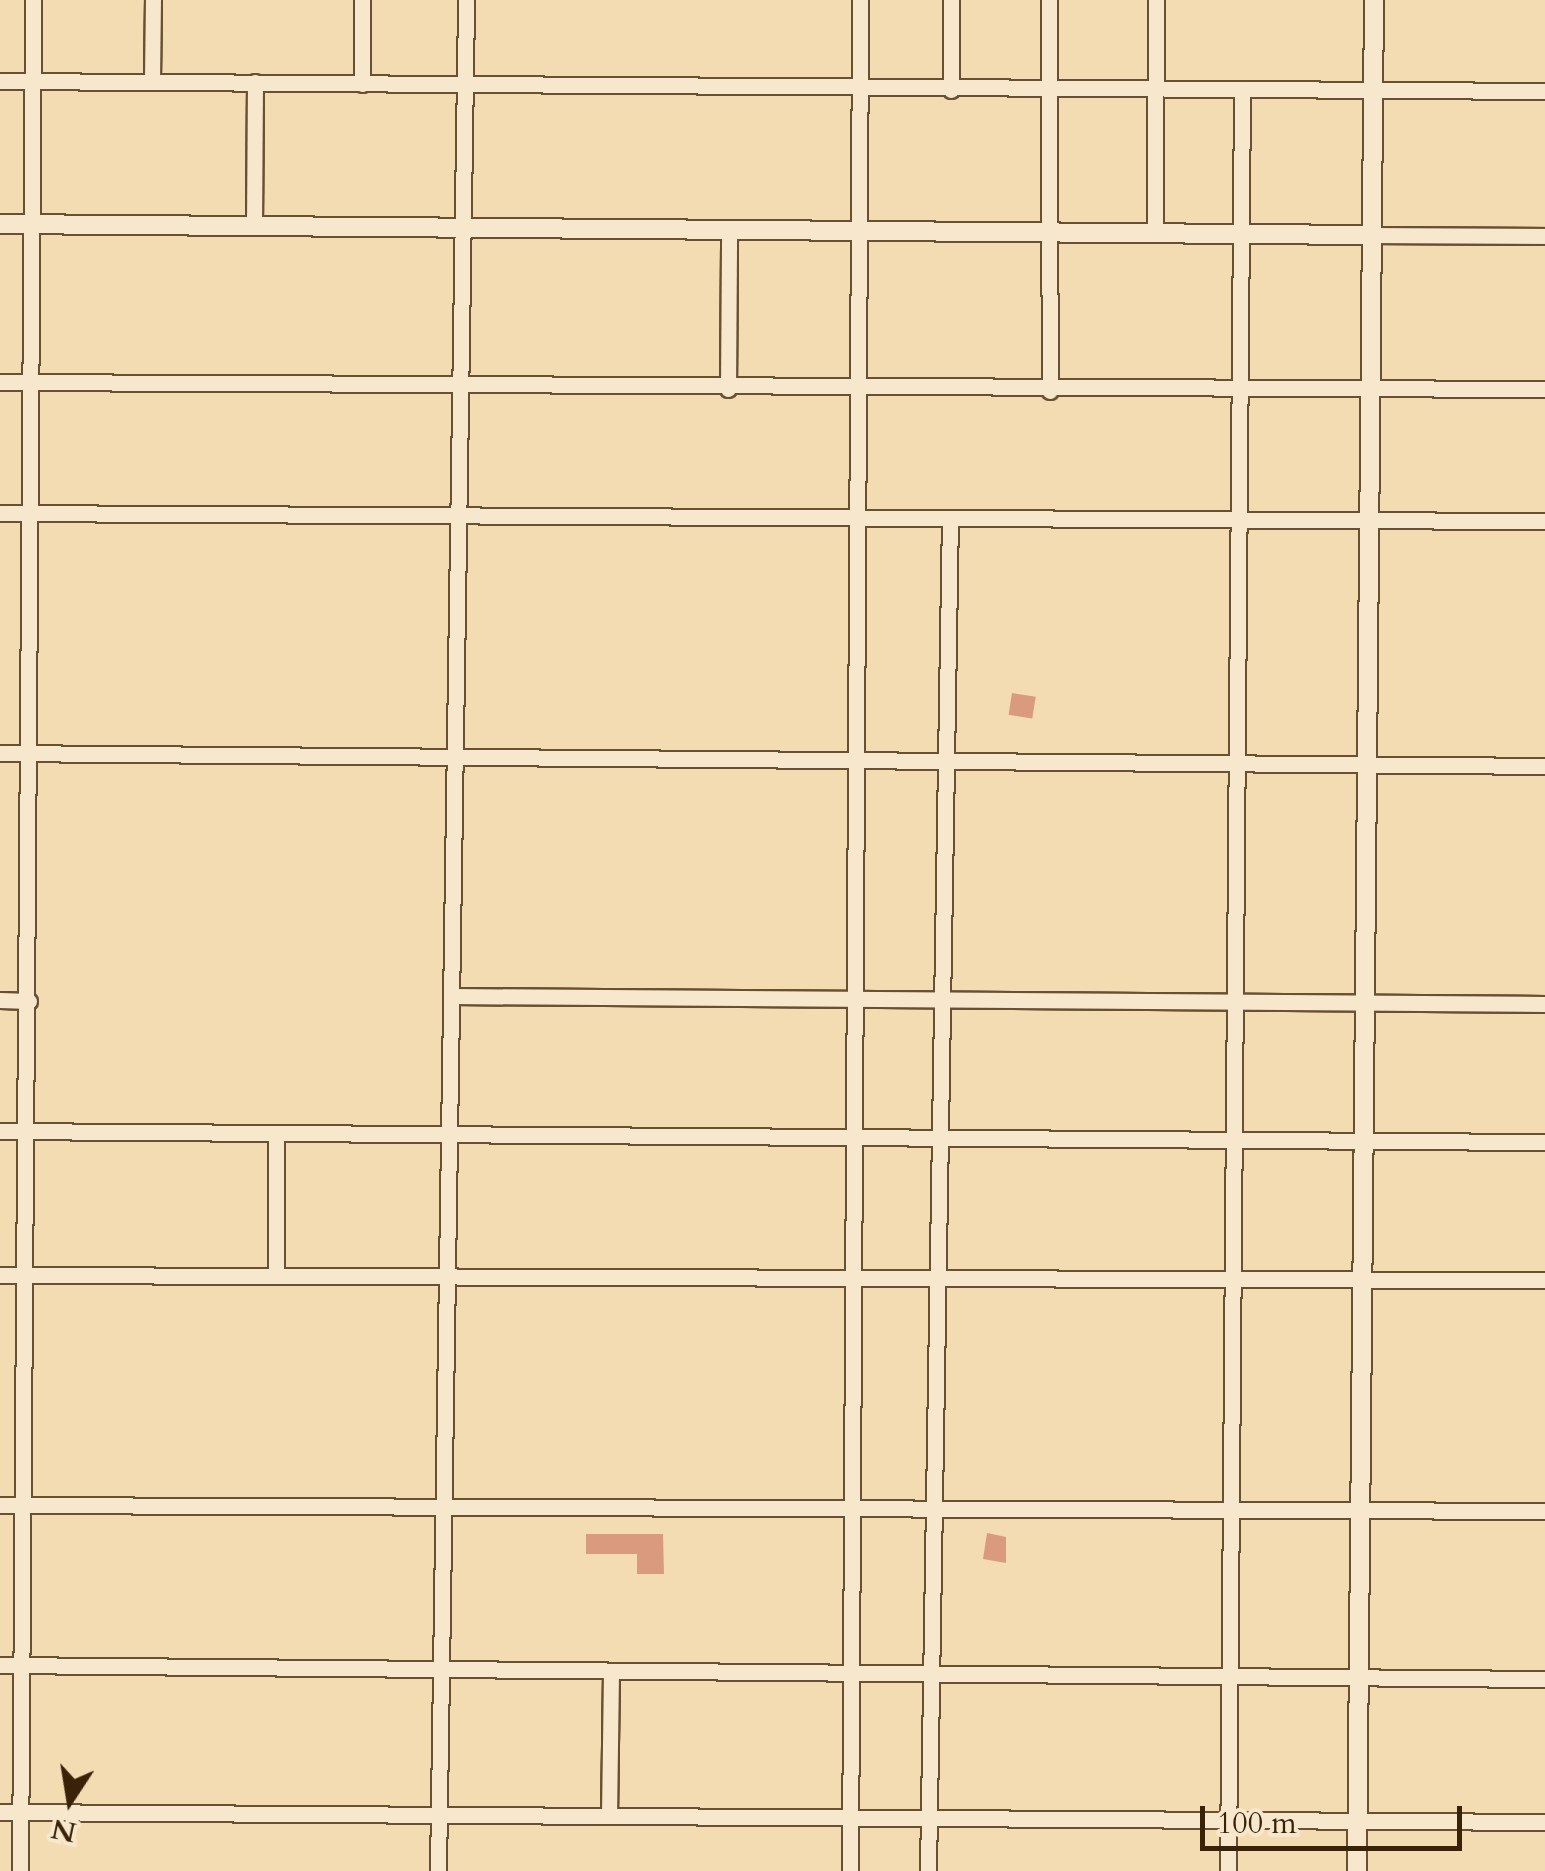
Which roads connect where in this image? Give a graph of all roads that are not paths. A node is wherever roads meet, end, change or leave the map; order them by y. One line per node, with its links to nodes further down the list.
1 (33, 0): 12 (street)
2 (152, 0): 10 (street)
3 (362, 0): 14 (street)
4 (466, 0): 15 (street)
5 (860, 0): 16 (street)
6 (951, 0): 17 (street)
7 (1049, 0): 18 (street)
8 (1156, 0): 19 (street)
9 (1374, 0): 21 (street)
10 (152, 80): 12 (street); 13 (street)
11 (0, 82): 12 (street)
12 (33, 82): 24 (street)
13 (255, 82): 14 (street); 25 (street)
14 (362, 84): 15 (street)
15 (465, 85): 16 (street); 26 (street)
16 (860, 90): 17 (street); 28 (street)
17 (950, 90): 18 (street)
18 (1050, 90): 19 (street); 29 (street)
19 (1156, 90): 20 (street); 30 (street)
20 (1242, 90): 21 (street); 31 (street)
21 (1373, 91): 22 (street); 32 (street)
22 (1545, 91)
23 (0, 224): 24 (street)
24 (32, 224): 25 (street); 35 (street)
25 (254, 226): 26 (street)
26 (464, 227): 27 (street); 36 (street)
27 (729, 230): 28 (street); 38 (street)
28 (859, 230): 29 (street); 41 (street)
29 (1051, 232): 30 (street); 42 (street)
30 (1156, 233): 31 (street)
31 (1240, 234): 32 (street); 39 (street)
32 (1372, 235): 33 (street); 37 (street)
33 (1545, 236)
34 (0, 382): 35 (street)
35 (30, 383): 36 (street); 44 (street)
36 (461, 386): 38 (street); 45 (street)
37 (1370, 387): 39 (street); 40 (street); 49 (street)
38 (728, 389): 41 (street)
39 (1240, 389): 42 (street); 48 (street)
40 (1545, 389)
41 (858, 390): 42 (street); 46 (street)
42 (1050, 391)
43 (0, 513): 44 (street)
44 (30, 513): 45 (street); 52 (street)
45 (459, 516): 46 (street); 53 (street)
46 (858, 518): 47 (street); 54 (street)
47 (950, 518): 48 (street); 55 (street)
48 (1238, 520): 49 (street); 56 (street)
49 (1370, 520): 50 (street); 57 (street)
50 (1545, 521)
51 (0, 753): 52 (street)
52 (30, 753): 53 (street); 63 (street)
53 (456, 757): 54 (street); 59 (street)
54 (856, 760): 55 (street); 60 (street)
55 (946, 761): 56 (street); 61 (street)
56 (1236, 764): 57 (street); 64 (street)
57 (1367, 764): 58 (street); 65 (street)
58 (1545, 766)
59 (452, 996): 60 (street); 70 (street)
60 (855, 998): 61 (street); 71 (street)
61 (943, 998): 64 (street); 72 (street)
62 (0, 1000): 63 (street)
63 (29, 1000): 68 (street)
64 (1235, 1004): 65 (street); 73 (street)
65 (1365, 1004): 66 (street); 74 (street)
66 (1545, 1004)
67 (0, 1132): 68 (street)
68 (27, 1132): 69 (street); 78 (street)
69 (276, 1133): 70 (street); 76 (street)
70 (450, 1134): 71 (street); 79 (street)
71 (854, 1137): 72 (street); 80 (street)
72 (940, 1137): 73 (street); 81 (street)
73 (1234, 1140): 74 (street); 82 (street)
74 (1364, 1140): 75 (street); 83 (street)
75 (1545, 1142)
76 (276, 1272): 78 (street); 79 (street)
77 (0, 1274): 78 (street)
78 (26, 1274): 86 (street)
79 (448, 1276): 80 (street); 88 (street)
80 (854, 1277): 81 (street); 89 (street)
81 (938, 1277): 82 (street); 87 (street)
82 (1232, 1278): 83 (street); 90 (street)
83 (1362, 1279): 84 (street); 91 (street)
84 (1545, 1280)
85 (0, 1505): 86 (street)
86 (24, 1505): 88 (street); 94 (street)
87 (935, 1506): 89 (street); 90 (street); 98 (street)
88 (444, 1508): 89 (street); 95 (street)
89 (852, 1508): 97 (street)
90 (1232, 1510): 91 (street); 99 (street)
91 (1360, 1510): 92 (street); 100 (street)
92 (1545, 1512)
93 (0, 1665): 94 (street)
94 (22, 1665): 95 (street); 103 (street)
95 (442, 1669): 96 (street); 104 (street)
96 (610, 1672): 97 (street); 105 (street)
97 (852, 1673): 98 (street); 106 (street)
98 (932, 1674): 99 (street); 107 (street)
99 (1230, 1676): 100 (street); 108 (street)
100 (1359, 1678): 101 (street); 109 (street)
101 (1545, 1679)
102 (0, 1812): 103 (street)
103 (20, 1812): 104 (street); 111 (street)
104 (440, 1815): 105 (street); 112 (street)
105 (609, 1816): 106 (street)
106 (850, 1817): 107 (street); 113 (street)
107 (929, 1818): 108 (street); 114 (street)
108 (1228, 1820): 109 (street); 115 (street)
109 (1358, 1820): 110 (street); 116 (street)
110 (1545, 1822)
111 (20, 1871)
112 (438, 1871)
113 (850, 1871)
114 (928, 1871)
115 (1228, 1871)
116 (1357, 1871)

